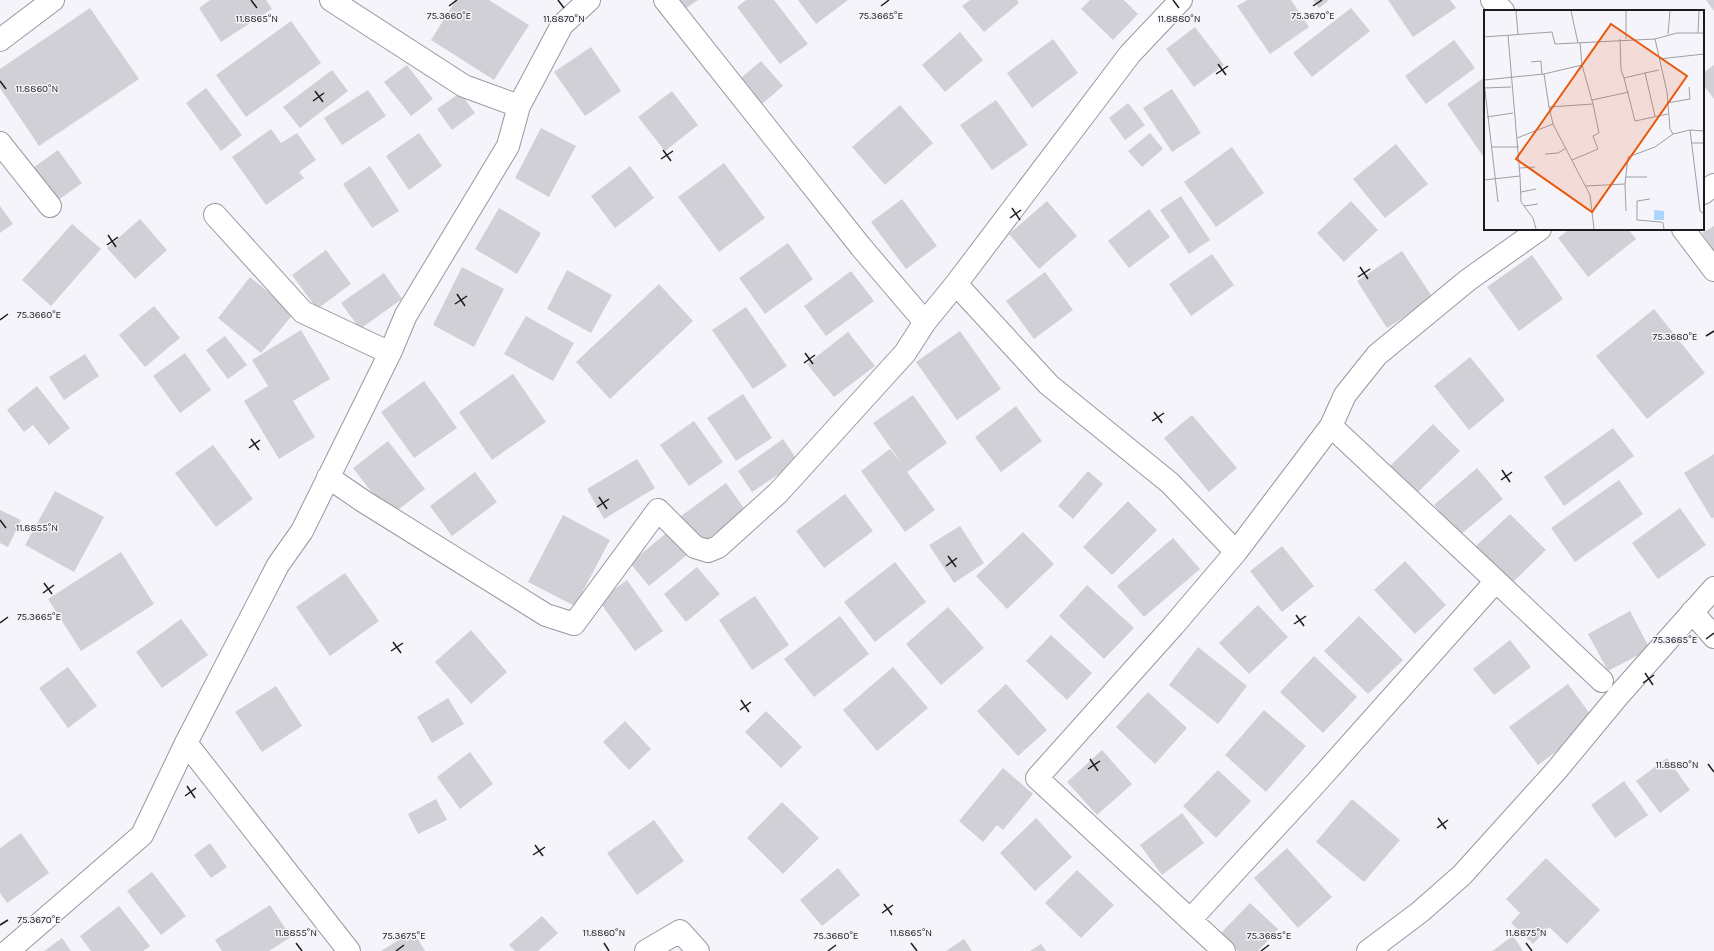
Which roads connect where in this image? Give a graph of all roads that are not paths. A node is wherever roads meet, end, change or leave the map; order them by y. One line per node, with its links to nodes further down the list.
1 (53, 0): 8 (street)
2 (331, 0): 9 (street)
3 (589, 0): 9 (street)
4 (665, 0): 19 (street)
5 (1181, 0): 18 (street)
6 (1492, 0): 7 (street)
7 (1502, 10)
8 (0, 40)
9 (519, 106): 20 (street)
10 (0, 143): 13 (street)
11 (1714, 185): 12 (street)
12 (1704, 192)
13 (50, 206)
14 (215, 215): 20 (street)
15 (1539, 230): 21 (street)
16 (1684, 230): 17 (street)
17 (1714, 270)
18 (956, 284): 19 (street); 23 (street)
19 (926, 322): 22 (street)
20 (390, 353): 22 (street)
21 (1331, 426): 23 (street); 24 (street)
22 (328, 477): 29 (street)
23 (1236, 552): 30 (street)
24 (1496, 581): 28 (street); 30 (street)
25 (1714, 588): 26 (street)
26 (1692, 612): 27 (street); 31 (street)
27 (1714, 637)
28 (1602, 681)
29 (186, 743): 32 (street); 33 (street)
30 (1190, 920): 36 (street)
31 (1376, 949)
32 (8, 951)
33 (349, 951)
34 (646, 951): 35 (street)
35 (698, 951)
36 (1224, 951)

